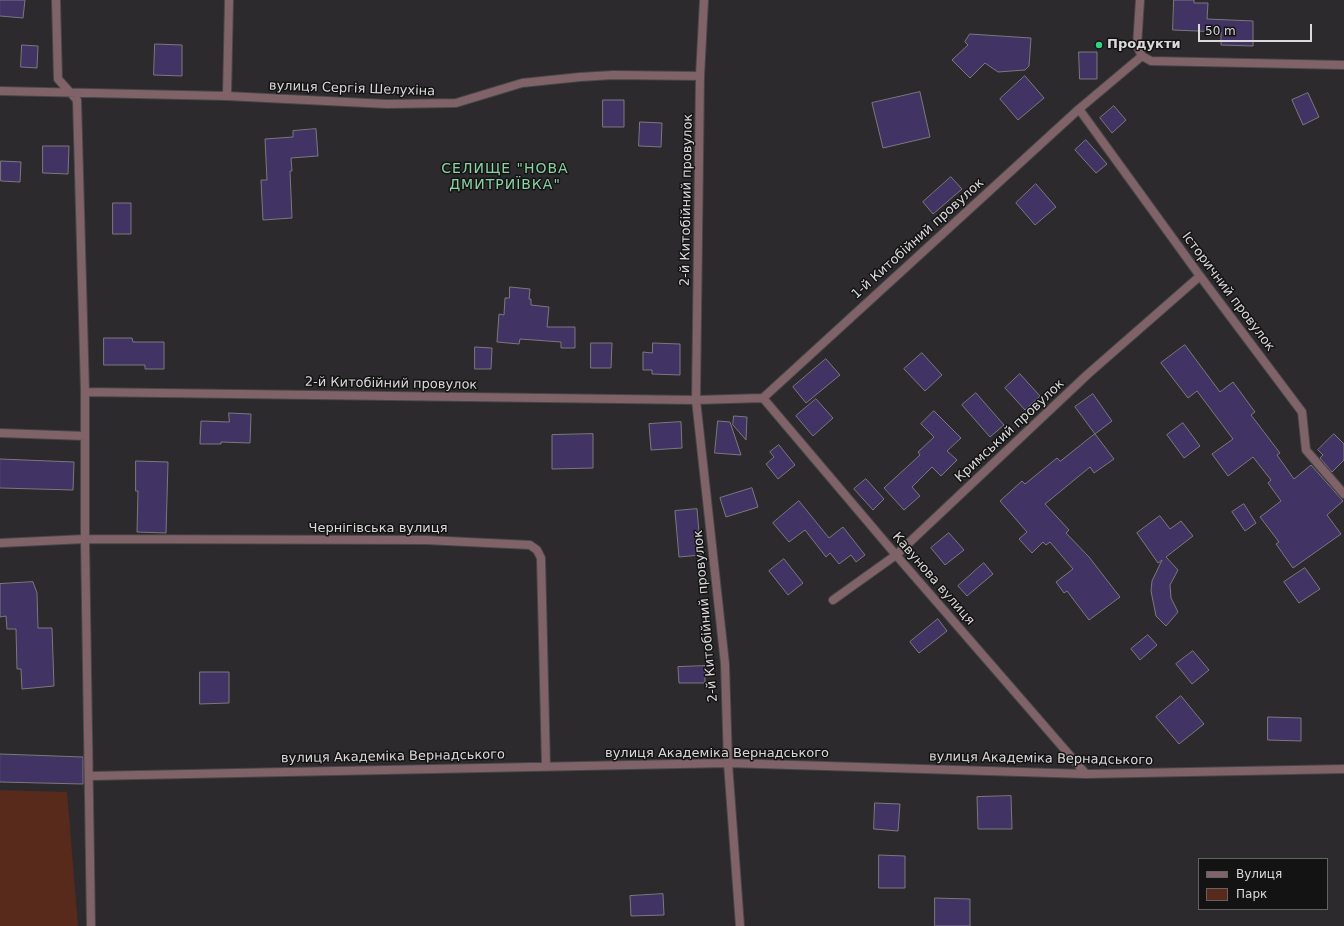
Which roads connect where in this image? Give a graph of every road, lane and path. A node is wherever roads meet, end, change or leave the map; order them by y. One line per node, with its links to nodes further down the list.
1 (56, 0): 9 (street)
2 (229, 0): 10 (street)
3 (704, 0): 7 (street, 2-й Китобійний провулок)
4 (1140, 0): 5 (street)
5 (1142, 56): 6 (street); 11 (street, 1-й Китобійний провулок)
6 (1344, 65)
7 (700, 76): 10 (street, вулиця Сергія Шелухіна); 15 (street, 2-й Китобійний провулок)
8 (0, 91): 9 (street, вулиця Сергія Шелухіна)
9 (69, 91): 10 (street, вулиця Сергія Шелухіна); 13 (street)
10 (227, 96)
11 (1079, 109): 12 (street, Історичний провулок); 14 (street, 1-й Китобійний провулок)
12 (1200, 276): 18 (street, Історичний провулок); 21 (street, Кримський провулок)
13 (85, 392): 15 (street, 2-й Китобійний провулок); 17 (street)
14 (763, 398): 15 (street); 21 (street, Кавунова вулиця)
15 (696, 400): 23 (street, 2-й Китобійний провулок)
16 (0, 433): 17 (street)
17 (85, 436): 19 (street)
18 (1344, 494)
19 (85, 539): 20 (street, Чернігівська вулиця); 24 (street, Чернігівська вулиця); 27 (street)
20 (0, 543)
21 (896, 554): 22 (street, Кримський провулок); 26 (street, Кавунова вулиця)
22 (833, 600)
23 (728, 763): 24 (street, вулиця Академіка Вернадського); 26 (street, вулиця Академіка Вернадського); 29 (street, 2-й Китобійний провулок)
24 (546, 766): 27 (street, вулиця Академіка Вернадського)
25 (1344, 769): 26 (street, вулиця Академіка Вернадського)
26 (1086, 774)
27 (90, 776): 28 (street)
28 (91, 926)
29 (740, 926)

